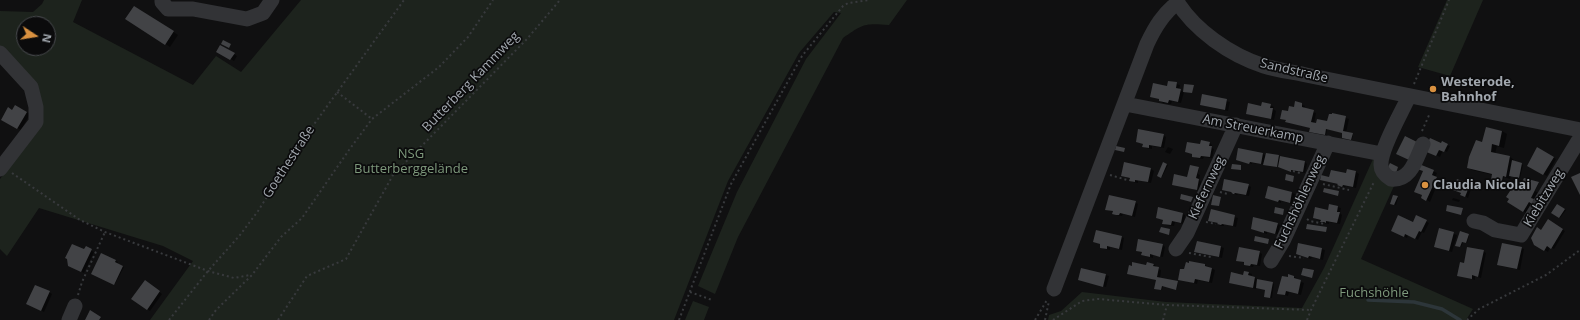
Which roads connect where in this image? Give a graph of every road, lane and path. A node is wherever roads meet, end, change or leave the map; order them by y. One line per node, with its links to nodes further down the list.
1 (162, 0): 2 (street)
2 (272, 0)
3 (404, 0): 12 (path, Goethestraße)
4 (492, 0): 16 (path)
5 (560, 0): 47 (path, Butterberg Kammweg)
6 (853, 0): 10 (path)
7 (870, 0): 10 (path)
8 (1449, 0): 13 (path)
9 (1177, 1): 13 (street, Sandstraße); 14 (street)
10 (848, 3): 40 (path)
11 (0, 53): 23 (street)
12 (336, 92): 16 (path); 37 (path, Goethestraße)
13 (1409, 96): 18 (street, Sandstraße); 22 (street)
14 (1125, 104): 17 (street, Am Streuerkamp); 39 (street)
15 (1431, 110): 19 (path)
16 (372, 120): 38 (path)
17 (1236, 125): 21 (street, Am Streuerkamp); 33 (street, Kiefernweg)
18 (1580, 130)
19 (1422, 137): 22 (street)
20 (1580, 138): 30 (street, Kiebitzweg)
21 (1328, 143): 22 (street, Am Streuerkamp); 27 (street, Fuchshöhlenweg)
22 (1382, 154)
23 (1, 168): 32 (path)
24 (1109, 175): 26 (path)
25 (1376, 177): 43 (path)
26 (1127, 180)
27 (1310, 182): 28 (path); 29 (street, Fuchshöhlenweg)
28 (1349, 190)
29 (1294, 216): 31 (path); 36 (street, Fuchshöhlenweg)
30 (1474, 220)
31 (1325, 224)
32 (105, 232): 37 (path); 44 (path)
33 (1176, 248): 35 (path)
34 (1580, 250): 54 (path)
35 (1211, 258)
36 (1271, 261)
37 (208, 271): 38 (path); 45 (path, Goethestraße)
38 (252, 275): 46 (path)
39 (1054, 288): 49 (path); 50 (path)
40 (690, 292): 41 (path); 48 (path)
41 (712, 300)
42 (1167, 305): 43 (path); 51 (path); 52 (path)
43 (1311, 310): 53 (path)
44 (72, 313)
45 (169, 320)
46 (209, 320)
47 (278, 320)
48 (679, 320)
49 (1035, 320)
50 (1045, 320)
51 (1052, 320)
52 (1163, 320)
53 (1308, 320)
54 (1467, 320)

